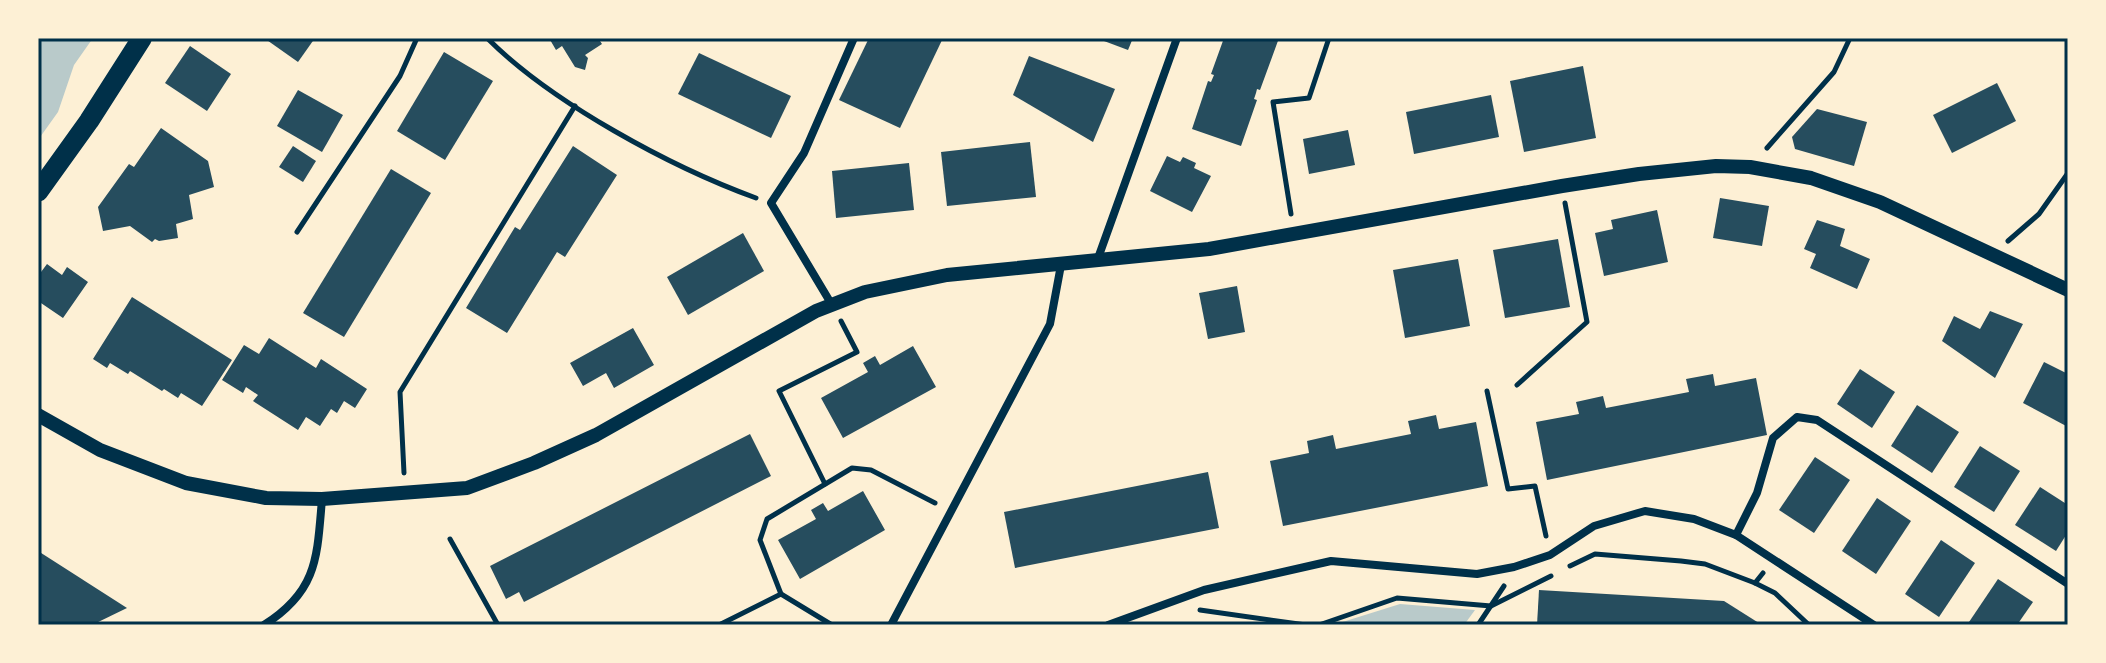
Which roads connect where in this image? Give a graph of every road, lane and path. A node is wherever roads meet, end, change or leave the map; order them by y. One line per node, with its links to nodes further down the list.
1 (142, 38): 11 (main road)
2 (417, 38): 15 (path)
3 (487, 38): 8 (path)
4 (854, 38): 12 (street)
5 (1177, 38): 17 (street)
6 (1329, 38): 13 (path)
7 (1850, 38): 9 (path)
8 (575, 106): 12 (path); 25 (path)
9 (1750, 167): 17 (street); 19 (street)
10 (2068, 173): 16 (path)
11 (38, 192)
12 (771, 203): 20 (street)
13 (1291, 214)
14 (1569, 226): 21 (path)
15 (297, 232)
16 (2007, 241)
17 (1097, 261): 18 (street)
18 (1061, 265): 20 (street); 27 (street)
19 (2068, 290)
20 (832, 305): 24 (path); 25 (street)
21 (1517, 385)
22 (1487, 391): 30 (path)
23 (38, 415): 26 (street)
24 (825, 484): 27 (path); 37 (path)
25 (405, 494): 26 (street)
26 (322, 499): 41 (street)
27 (950, 510): 40 (street)
28 (1736, 535): 30 (street); 31 (street); 36 (street)
29 (450, 539): 42 (path)
30 (1550, 555): 32 (street)
31 (1774, 559): 35 (path); 50 (street)
32 (1514, 567): 38 (path); 45 (street)
33 (1569, 567): 35 (path)
34 (1556, 574): 38 (path)
35 (1755, 583): 49 (path)
36 (2068, 584)
37 (781, 594): 43 (path); 44 (path)
38 (1491, 606): 47 (path); 48 (path)
39 (1200, 610): 46 (path)
40 (895, 624)
41 (264, 625)
42 (498, 625)
43 (719, 625)
44 (832, 625)
45 (1108, 625)
46 (1306, 625)
47 (1319, 625)
48 (1478, 625)
49 (1810, 625)
50 (1874, 625)

